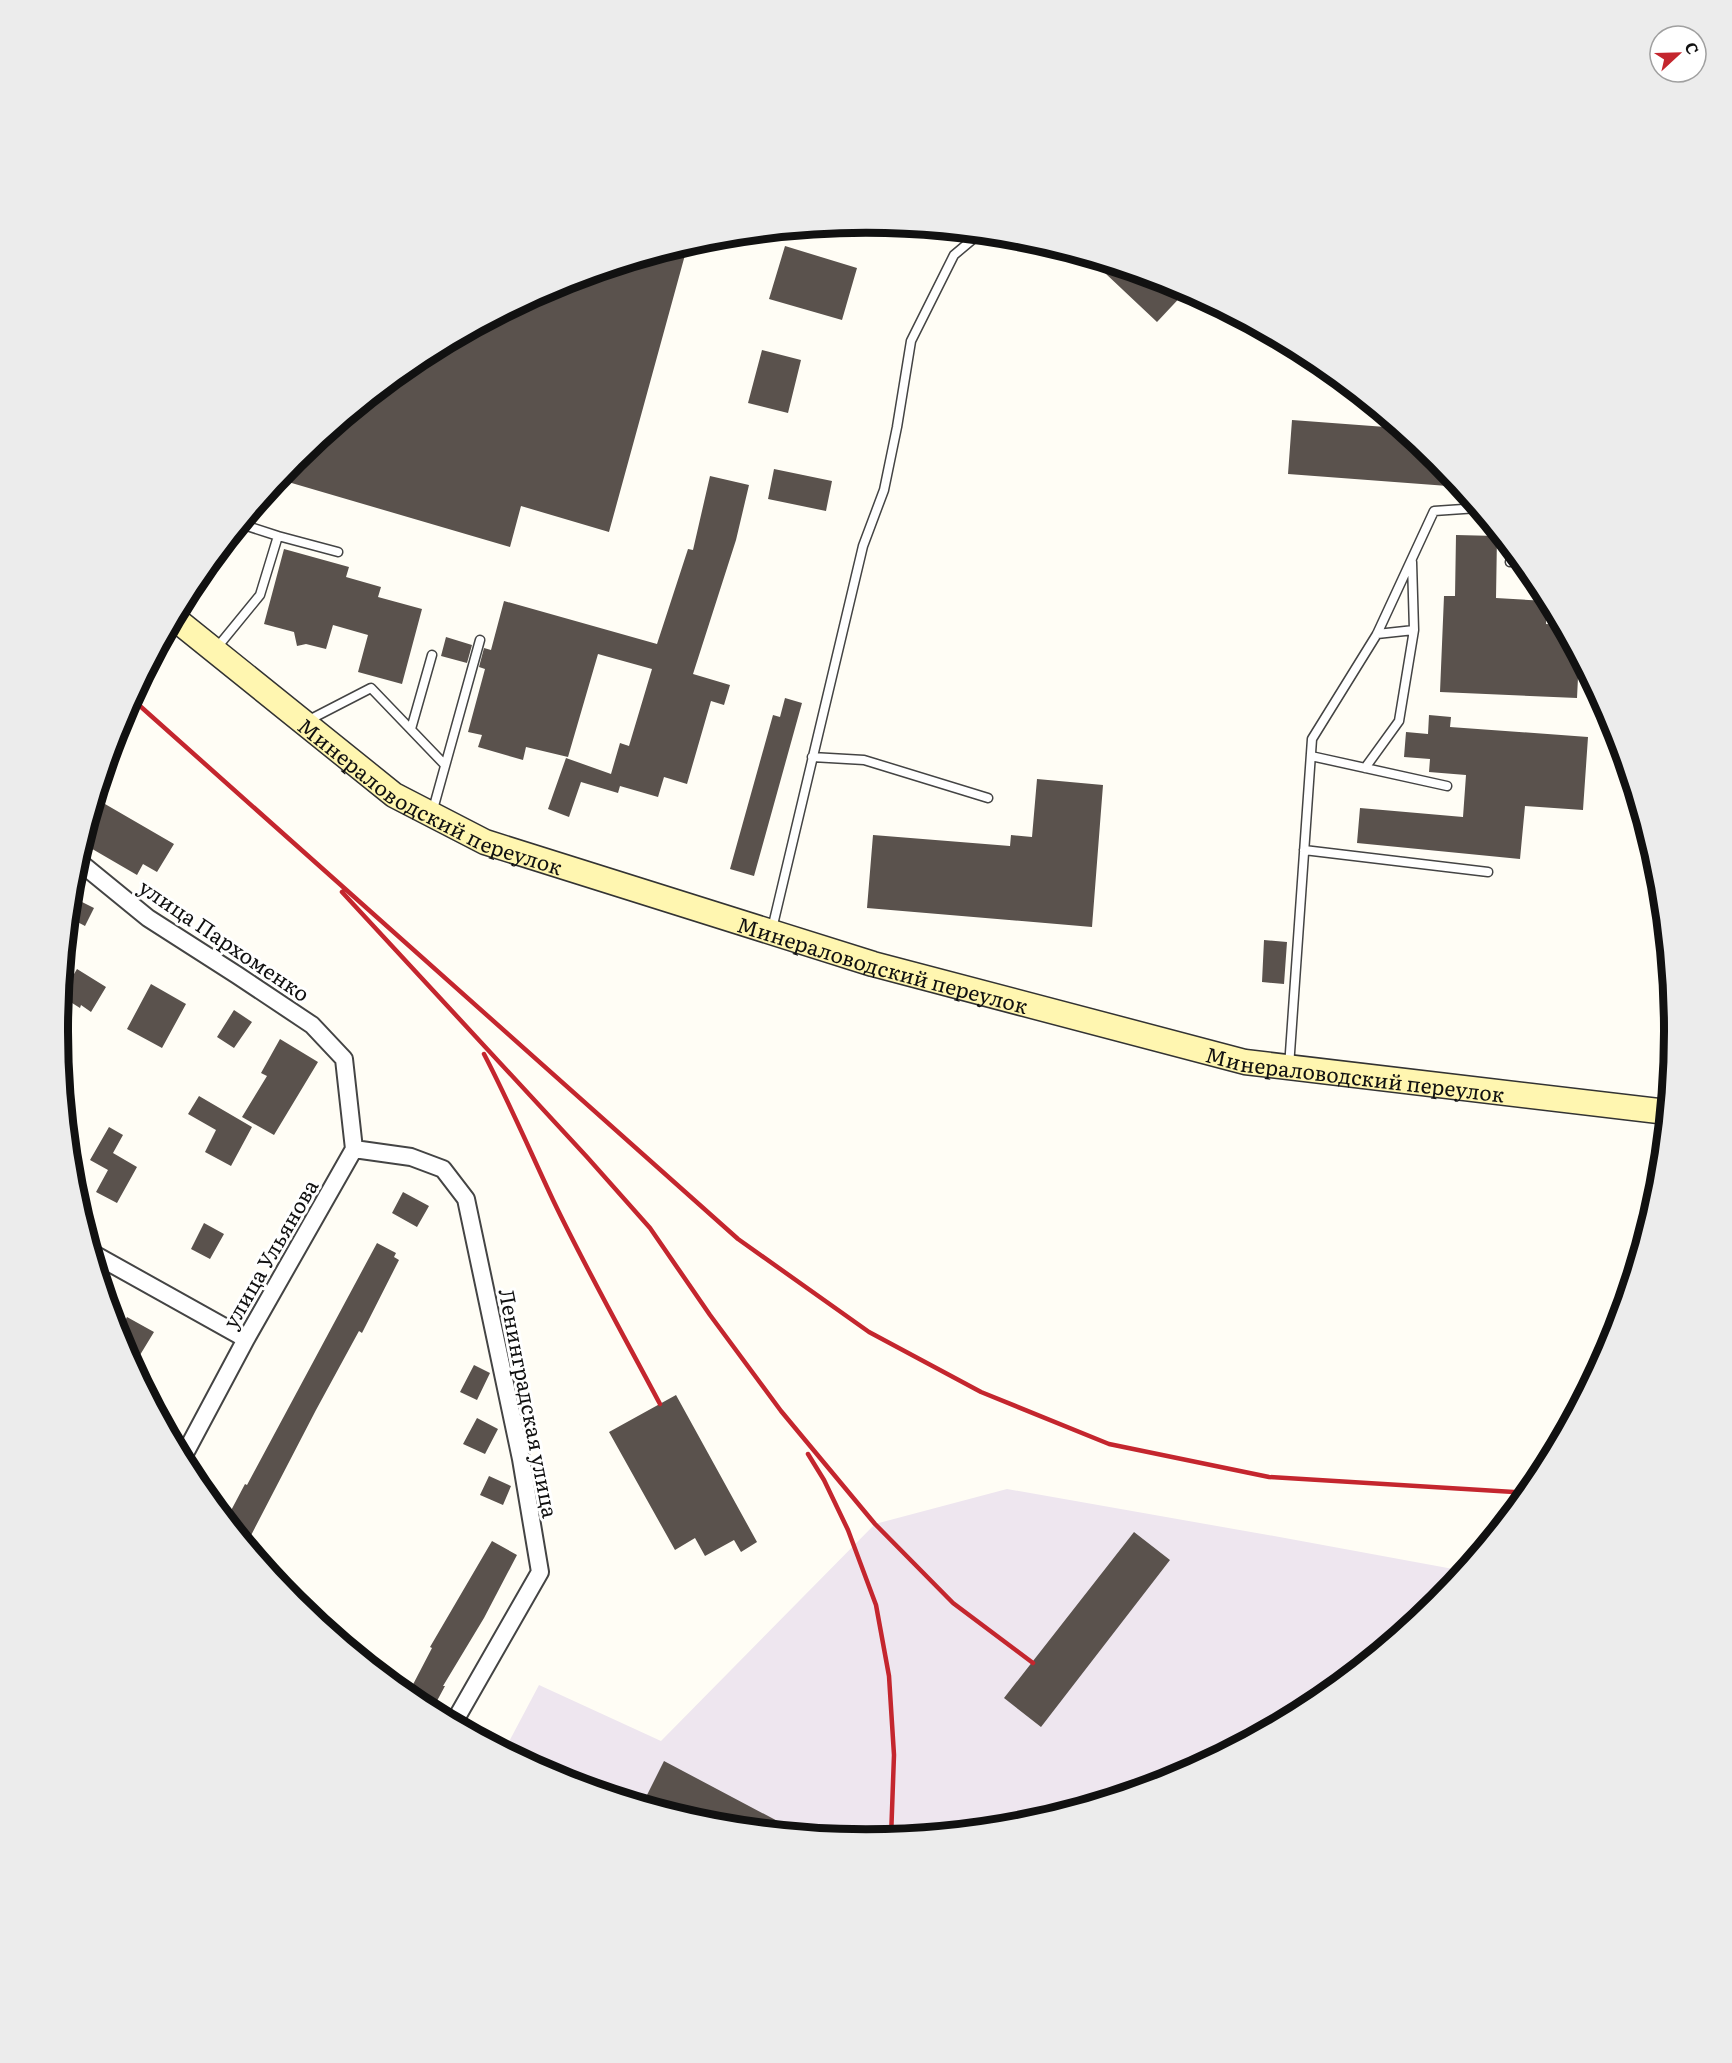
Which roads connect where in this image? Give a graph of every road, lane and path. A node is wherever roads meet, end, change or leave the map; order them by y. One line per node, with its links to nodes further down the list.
1 (972, 240): 16 (lane)
2 (1469, 509): 6 (lane)
3 (248, 527): 4 (lane)
4 (278, 536): 5 (lane); 11 (lane)
5 (338, 552)
6 (1412, 557): 8 (lane); 9 (lane)
7 (180, 623): 11 (street, Минераловодский переулок)
8 (1414, 630): 9 (lane); 18 (lane)
9 (1377, 634): 15 (lane)
10 (480, 640): 17 (lane)
11 (215, 651): 13 (street, Минераловодский переулок)
12 (432, 655): 14 (lane)
13 (304, 722): 14 (lane); 21 (street, Минераловодский переулок)
14 (411, 729): 17 (lane)
15 (1311, 756): 18 (lane); 22 (lane)
16 (812, 757): 20 (lane); 25 (lane)
17 (445, 765): 21 (lane)
18 (1365, 768): 19 (lane)
19 (1447, 786)
20 (988, 798)
21 (432, 813): 25 (street, Минераловодский переулок)
22 (1304, 850): 24 (lane); 26 (lane)
23 (85, 867): 28 (street, улица Пархоменко)
24 (1488, 872)
25 (771, 932): 26 (street, Минераловодский переулок)
26 (1289, 1067): 27 (street, Минераловодский переулок)
27 (1660, 1111)
28 (354, 1149): 30 (street, улица Ульянова); 32 (street, Ленинградская улица)
29 (101, 1258): 30 (street)
30 (246, 1339): 31 (street, улица Ульянова)
31 (186, 1451)
32 (457, 1717)

